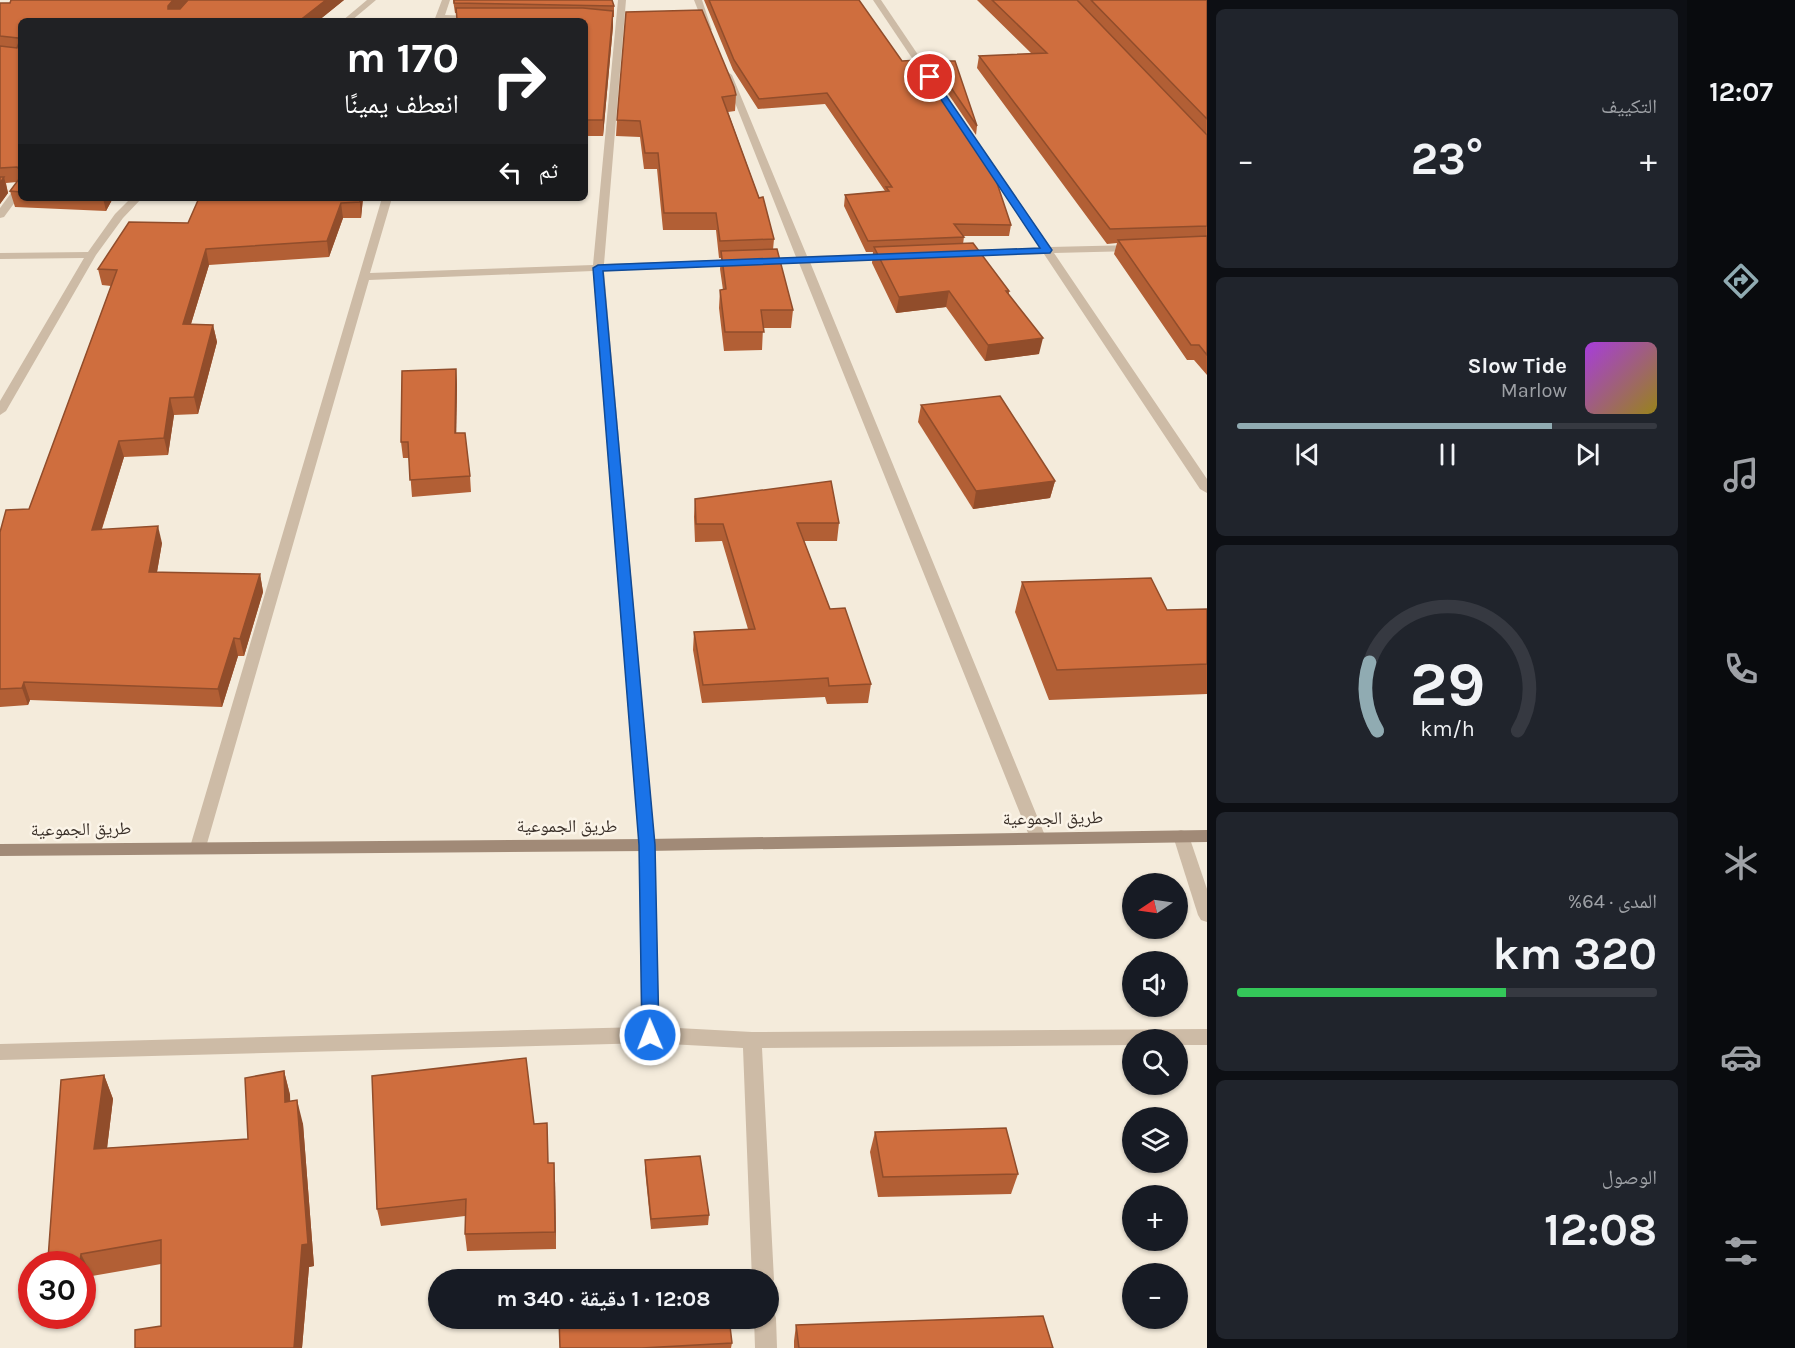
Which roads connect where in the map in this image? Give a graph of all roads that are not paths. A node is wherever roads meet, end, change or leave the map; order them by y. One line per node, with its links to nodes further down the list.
1 (372, 0): 6 (street)
2 (446, 0): 7 (street)
3 (621, 0): 23 (street)
4 (698, 0): 8 (street)
5 (877, 0): 10 (street)
6 (350, 18)
7 (439, 18)
8 (715, 43)
9 (724, 65): 22 (street)
10 (936, 87)
11 (975, 145): 17 (street)
12 (18, 187): 15 (street)
13 (134, 201): 19 (street)
14 (386, 201): 24 (street)
15 (0, 215)
16 (1150, 247): 17 (street)
17 (1047, 250): 18 (street); 26 (street)
18 (953, 254)
19 (91, 255): 21 (street); 25 (street)
20 (907, 255): 22 (street)
21 (0, 256)
22 (801, 259): 23 (street); 29 (street)
23 (598, 268): 24 (street); 30 (street)
24 (363, 277): 31 (street)
25 (0, 411)
26 (1207, 489)
27 (1181, 836): 28 (main road, طريق الجموعية); 29 (main road, طريق الجموعية); 33 (street)
28 (1207, 836)
29 (1038, 838): 30 (main road, طريق الجموعية)
30 (647, 845): 31 (main road, طريق الجموعية); 34 (street)
31 (198, 847): 32 (main road, طريق الجموعية)
32 (0, 850)
33 (1207, 915)
34 (650, 1035): 36 (street); 37 (street)
35 (1207, 1037): 36 (street)
36 (752, 1040): 38 (street)
37 (0, 1052)
38 (762, 1269)
39 (765, 1329): 40 (street)
40 (766, 1348)

